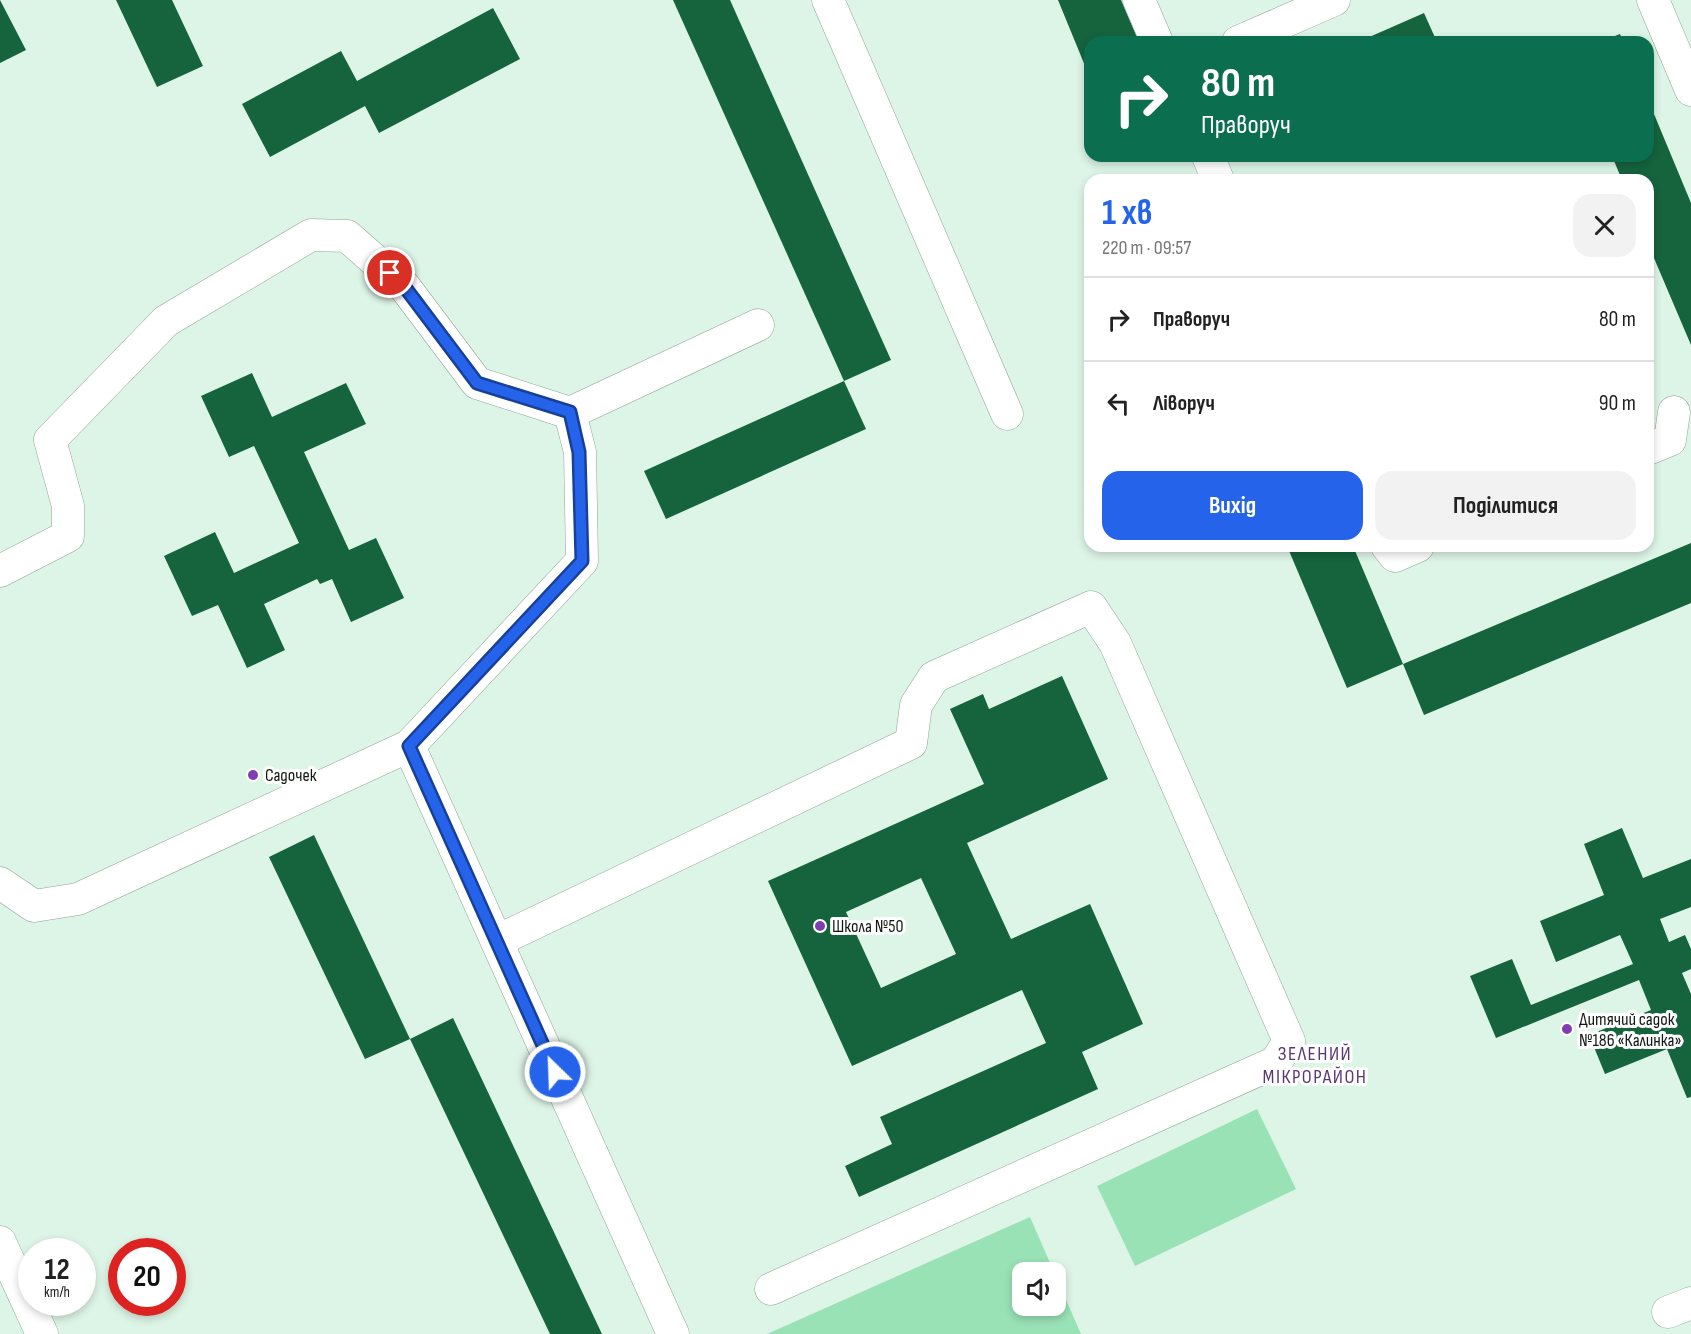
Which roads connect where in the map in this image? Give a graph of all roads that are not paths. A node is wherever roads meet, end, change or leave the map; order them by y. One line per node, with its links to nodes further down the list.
1 (828, 0): 11 (lane)
2 (1139, 0): 5 (lane)
3 (1334, 0): 6 (lane)
4 (1653, 0): 7 (lane)
5 (1154, 36)
6 (1252, 36)
7 (1691, 90)
8 (758, 325): 9 (lane)
9 (570, 412): 15 (lane); 16 (lane)
10 (1674, 412): 12 (lane)
11 (1006, 414)
12 (1654, 447)
13 (1392, 552): 14 (lane)
14 (1404, 552)
15 (0, 571)
16 (409, 746): 17 (lane); 18 (lane)
17 (0, 883)
18 (496, 941): 20 (lane); 22 (lane)
19 (0, 1242): 21 (lane)
20 (771, 1289)
21 (42, 1334)
22 (673, 1334)

